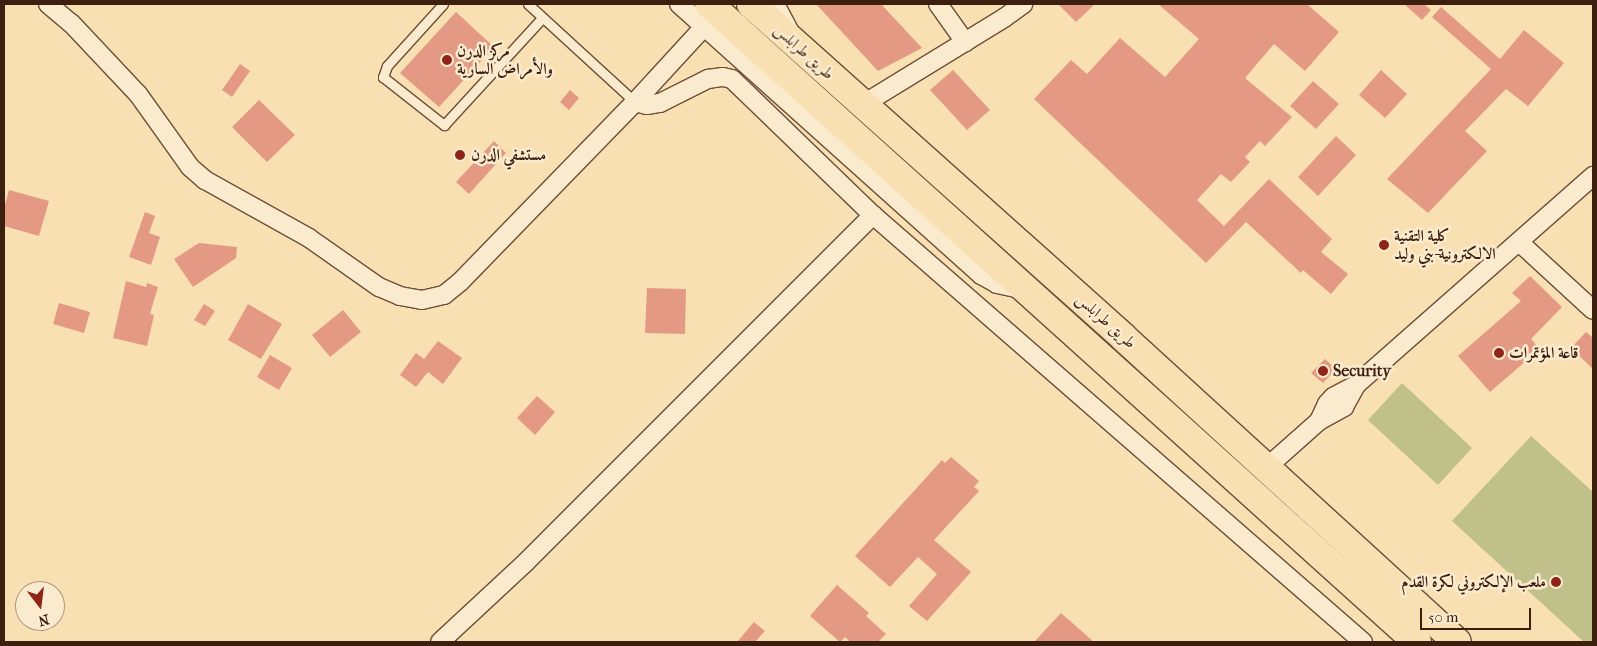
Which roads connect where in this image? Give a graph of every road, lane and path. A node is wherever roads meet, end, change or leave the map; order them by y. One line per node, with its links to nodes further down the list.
1 (48, 4): 13 (street)
2 (443, 4): 10 (lane)
3 (528, 4): 13 (lane)
4 (679, 4): 9 (street)
5 (751, 4): 12 (highway, طريق طرابلس)
6 (775, 4): 12 (street)
7 (938, 4): 11 (street)
8 (1023, 4): 11 (street)
9 (707, 15): 13 (street); 22 (highway)
10 (542, 18)
11 (965, 42): 14 (street)
12 (799, 48): 14 (highway, طريق طرابلس)
13 (635, 102): 16 (street)
14 (862, 105): 19 (highway, طريق طرابلس)
15 (1593, 176): 17 (street)
16 (873, 215): 20 (street); 21 (street)
17 (1519, 242): 18 (street); 19 (street)
18 (1593, 310)
19 (1266, 468): 23 (highway, طريق طرابلس)
20 (440, 642)
21 (1363, 642)
22 (1417, 642)
23 (1457, 642)

